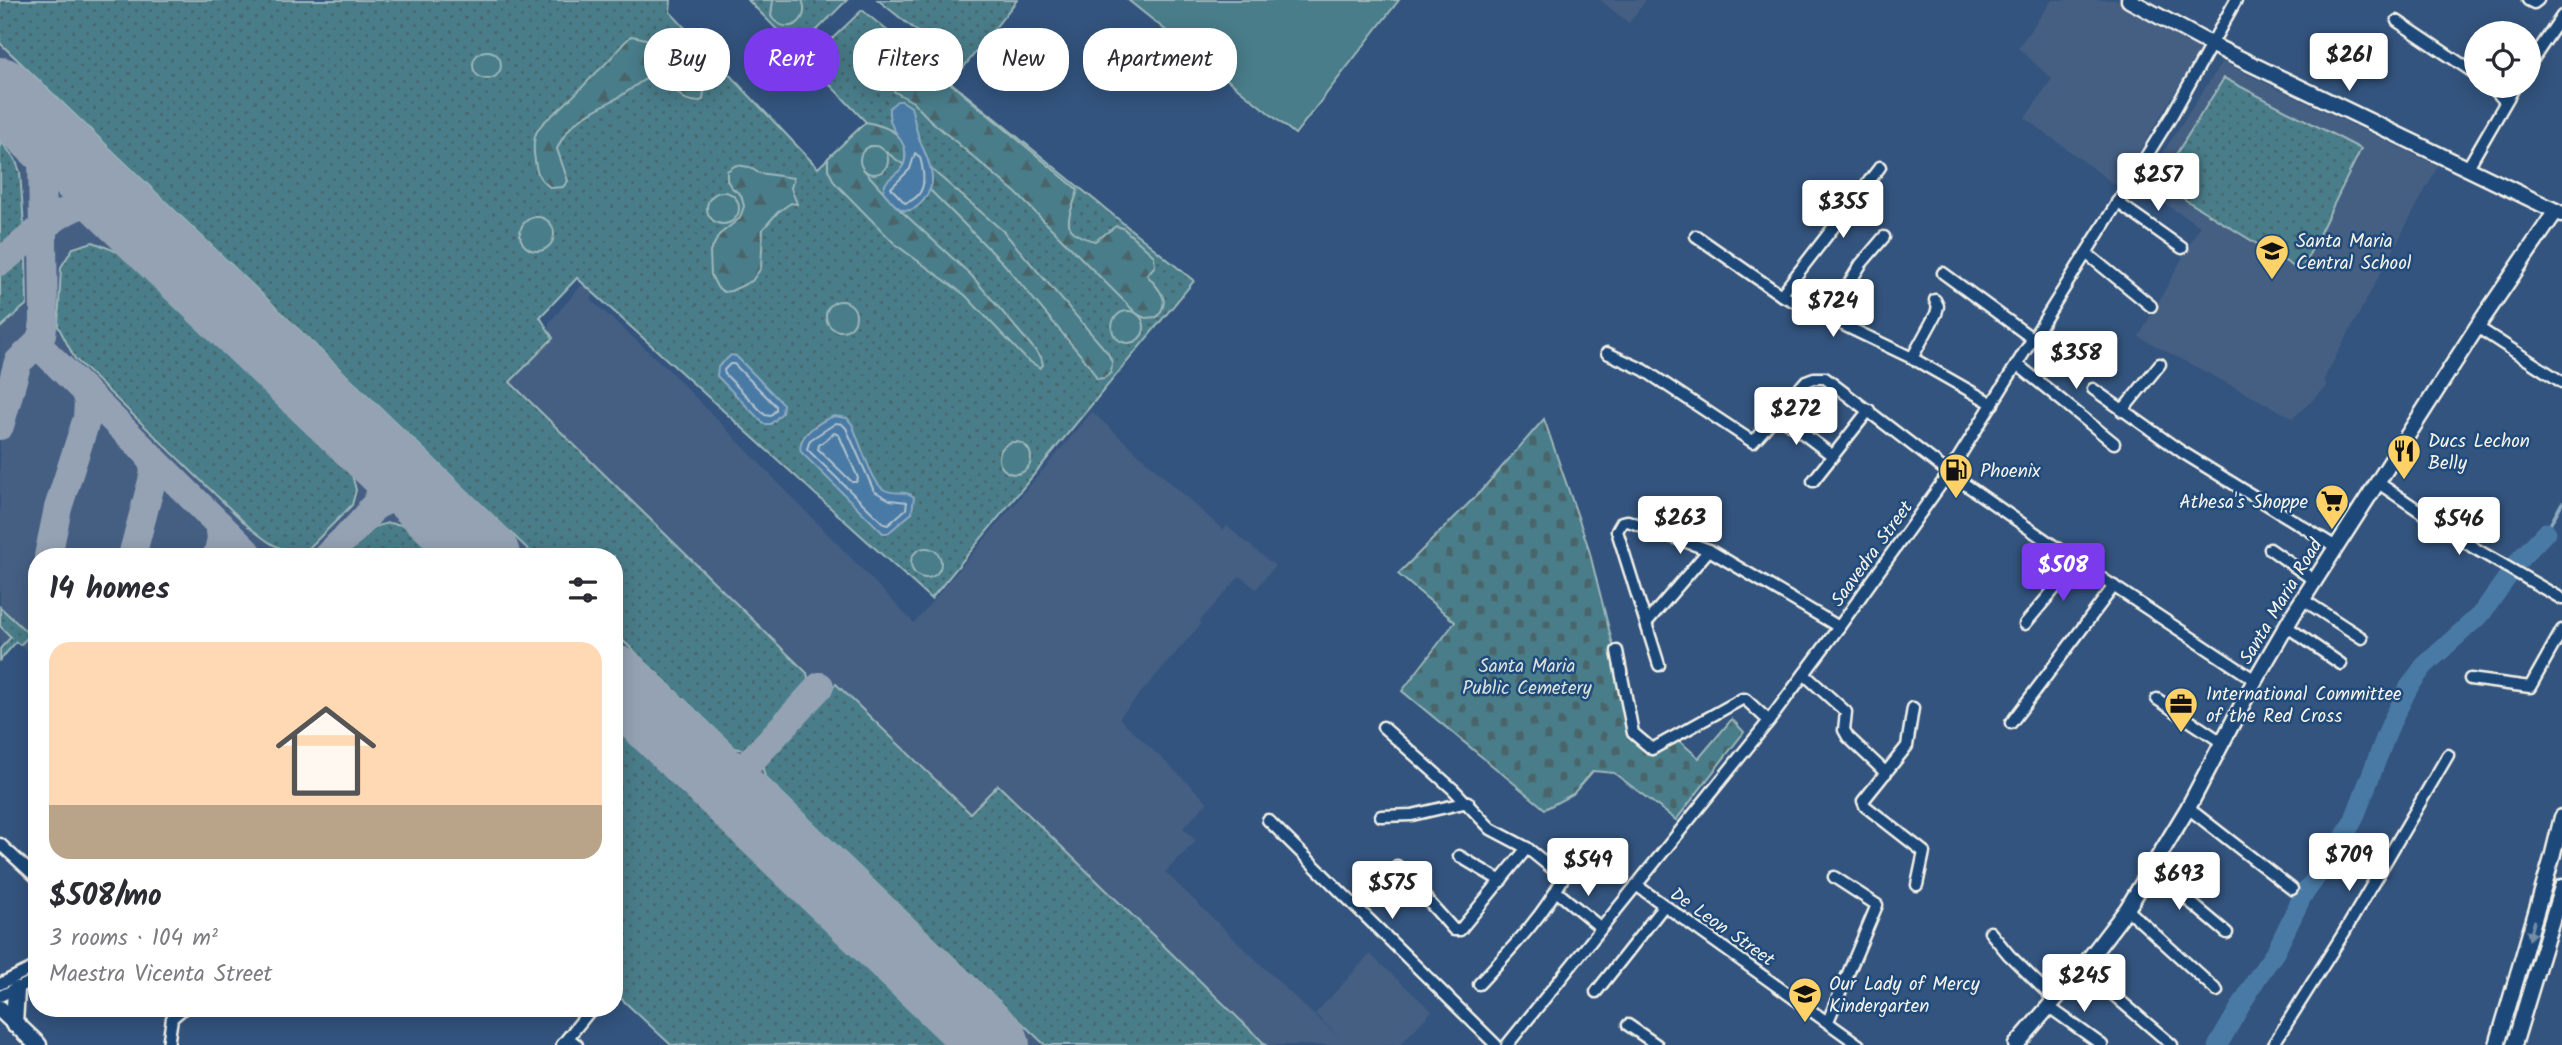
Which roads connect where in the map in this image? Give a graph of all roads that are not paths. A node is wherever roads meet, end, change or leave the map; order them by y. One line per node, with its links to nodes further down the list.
1 (2129, 0): 7 (main road)
2 (2236, 0): 7 (street, Saavedra Street)
3 (2528, 0): 4 (street)
4 (2538, 0)
5 (2562, 16): 8 (street)
6 (2397, 21): 9 (street)
7 (2212, 45): 14 (main road); 15 (street, Saavedra Street)
8 (2541, 47)
9 (2464, 66)
10 (2502, 98): 12 (street)
11 (2508, 98): 12 (street)
12 (2505, 102): 14 (street)
13 (1880, 167): 22 (street)
14 (2467, 169): 16 (main road)
15 (2117, 202): 19 (street); 20 (street, Saavedra Street)
16 (2559, 213): 26 (main road, Santa Maria Road)
17 (1696, 236): 22 (street)
18 (1884, 237): 25 (street)
19 (2182, 248)
20 (2086, 253): 24 (street); 27 (street, Saavedra Street)
21 (1943, 273): 27 (street)
22 (1781, 295): 25 (street)
23 (1935, 300): 29 (street)
24 (2151, 306)
25 (1827, 319): 29 (street)
26 (2477, 327): 32 (street); 42 (main road, Santa Maria Road)
27 (2033, 339): 31 (street, Saavedra Street)
28 (1607, 353): 37 (street)
29 (1912, 358): 34 (street)
30 (2160, 364): 36 (street)
31 (2018, 365): 34 (street, Saavedra Street); 38 (street)
32 (2562, 382)
33 (2092, 389): 36 (street)
34 (1993, 404): 40 (street, Saavedra Street)
35 (1870, 410): 37 (street); 39 (street); 40 (street)
36 (2122, 411): 43 (street)
37 (1777, 414): 39 (street)
38 (2114, 443)
39 (1833, 456): 41 (street)
40 (1949, 473): 46 (street); 54 (street, Saavedra Street)
41 (1813, 481)
42 (2376, 482): 43 (main road, Santa Maria Road); 50 (street)
43 (2336, 547): 47 (main road, Santa Maria Road)
44 (2270, 549): 47 (street)
45 (1709, 551): 51 (street); 51 (street); 54 (street)
46 (2077, 562): 48 (street); 52 (street)
47 (2315, 581): 49 (main road, Santa Maria Road)
48 (2113, 586): 62 (street); 66 (street)
49 (2302, 599): 53 (main road, Santa Maria Road); 56 (street)
50 (2562, 599)
51 (1647, 622): 59 (street)
52 (2025, 624)
53 (2286, 626): 58 (street); 62 (main road, Santa Maria Road)
54 (1839, 627): 60 (street, Saavedra Street)
55 (2562, 630): 61 (street)
56 (2362, 638)
57 (1617, 651): 65 (street)
58 (2341, 664)
59 (1659, 665)
60 (1804, 674): 65 (street, Saavedra Street); 70 (street)
61 (2470, 679)
62 (2255, 680): 68 (main road, Santa Maria Road)
63 (2157, 699): 68 (street)
64 (1913, 708): 70 (street)
65 (1769, 721): 84 (street, Saavedra Street)
66 (2011, 723)
67 (1383, 727): 71 (street)
68 (2223, 743): 72 (main road, Santa Maria Road)
69 (2448, 755): 122 (street)
70 (1886, 773): 85 (street)
71 (1468, 802): 73 (street); 77 (street)
72 (2188, 808): 80 (main road, Santa Maria Road); 87 (street)
73 (1381, 816)
74 (1268, 820): 115 (street)
75 (2562, 821): 123 (main road, one-way to 123)
76 (0, 844): 81 (street)
77 (1527, 848): 83 (street); 88 (street)
78 (1460, 856): 83 (street)
79 (1397, 866): 83 (street)
80 (2151, 869): 90 (main road, Santa Maria Road); 93 (street)
81 (28, 870)
82 (1834, 877): 107 (street)
83 (1501, 881)
84 (1636, 885): 89 (street, De Leon Street); 91 (street, Saavedra Street)
85 (1917, 885)
86 (2562, 887): 124 (main road)
87 (2291, 889)
88 (1556, 891): 91 (street); 98 (street)
89 (1663, 907): 101 (street); 107 (street, De Leon Street)
90 (2127, 909): 94 (main road, Santa Maria Road); 100 (street)
91 (1600, 928): 116 (street, Saavedra Street)
92 (1990, 932): 103 (street)
93 (2227, 933)
94 (2082, 968): 103 (main road, Santa Maria Road); 121 (street)
95 (28, 970): 96 (street)
96 (0, 984)
97 (28, 984): 99 (street)
98 (1479, 984)
99 (16, 990): 102 (street); 109 (main road)
100 (2217, 991)
101 (1596, 992)
102 (0, 996)
103 (2052, 1004): 119 (main road, Santa Maria Road); 120 (street)
104 (0, 1009): 109 (main road)
105 (173, 1017): 113 (street)
106 (585, 1017): 110 (street)
107 (1828, 1021): 118 (street, De Leon Street)
108 (1628, 1025): 117 (street)
109 (5, 1026): 111 (main road); 112 (main road)
110 (565, 1041): 114 (street)
111 (22, 1045)
112 (38, 1045)
113 (168, 1045)
114 (577, 1045)
115 (1496, 1045)
116 (1507, 1045)
117 (1657, 1045)
118 (1859, 1045)
119 (2016, 1045)
120 (2102, 1045)
121 (2172, 1045)
122 (2273, 1045)
123 (2497, 1045)
124 (2514, 1045)

